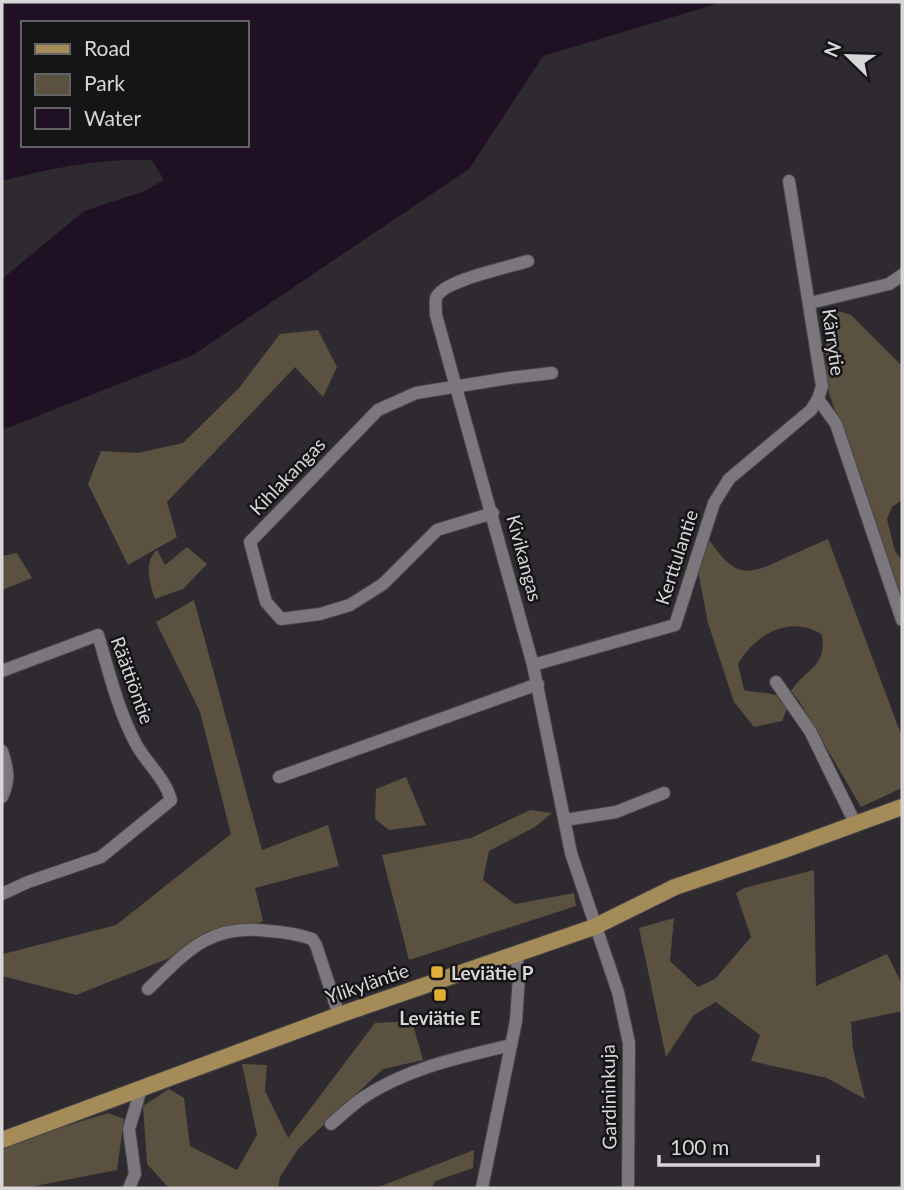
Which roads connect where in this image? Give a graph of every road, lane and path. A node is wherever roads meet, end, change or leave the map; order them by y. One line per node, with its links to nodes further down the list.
1 (789, 181): 4 (street, Kärrytie)
2 (528, 261): 6 (street, Kivikangas)
3 (902, 275): 4 (street)
4 (810, 303): 7 (street, Kärrytie)
5 (552, 373): 6 (street)
6 (455, 387): 8 (street, Kivikangas); 8 (street, Kihlakangas)
7 (818, 399): 9 (street, Kärrytie); 10 (street, Kerttulantie)
8 (493, 513): 10 (street, Kivikangas)
9 (902, 620)
10 (533, 665): 13 (street, Kivikangas)
11 (2, 671): 21 (street, Räättiöntie)
12 (776, 682): 20 (street)
13 (538, 684): 15 (street); 19 (street, Kivikangas)
14 (2, 751): 17 (street)
15 (279, 777)
16 (664, 793): 19 (street)
17 (2, 797)
18 (902, 807): 20 (main road, Ylikyläntie)
19 (565, 820): 22 (street, Kivikangas)
20 (856, 825): 22 (main road, Ylikyläntie)
21 (2, 894)
22 (594, 927): 23 (main road, Ylikyläntie); 32 (street, Gardininkuja)
23 (516, 954): 25 (main road, Ylikyläntie); 26 (street)
24 (148, 989): 25 (street)
25 (339, 1015): 27 (main road, Ylikyläntie)
26 (511, 1045): 28 (street); 31 (street)
27 (141, 1089): 29 (main road, Ylikyläntie); 30 (street)
28 (331, 1124)
29 (2, 1140)
30 (129, 1188)
31 (482, 1188)
32 (628, 1188)

